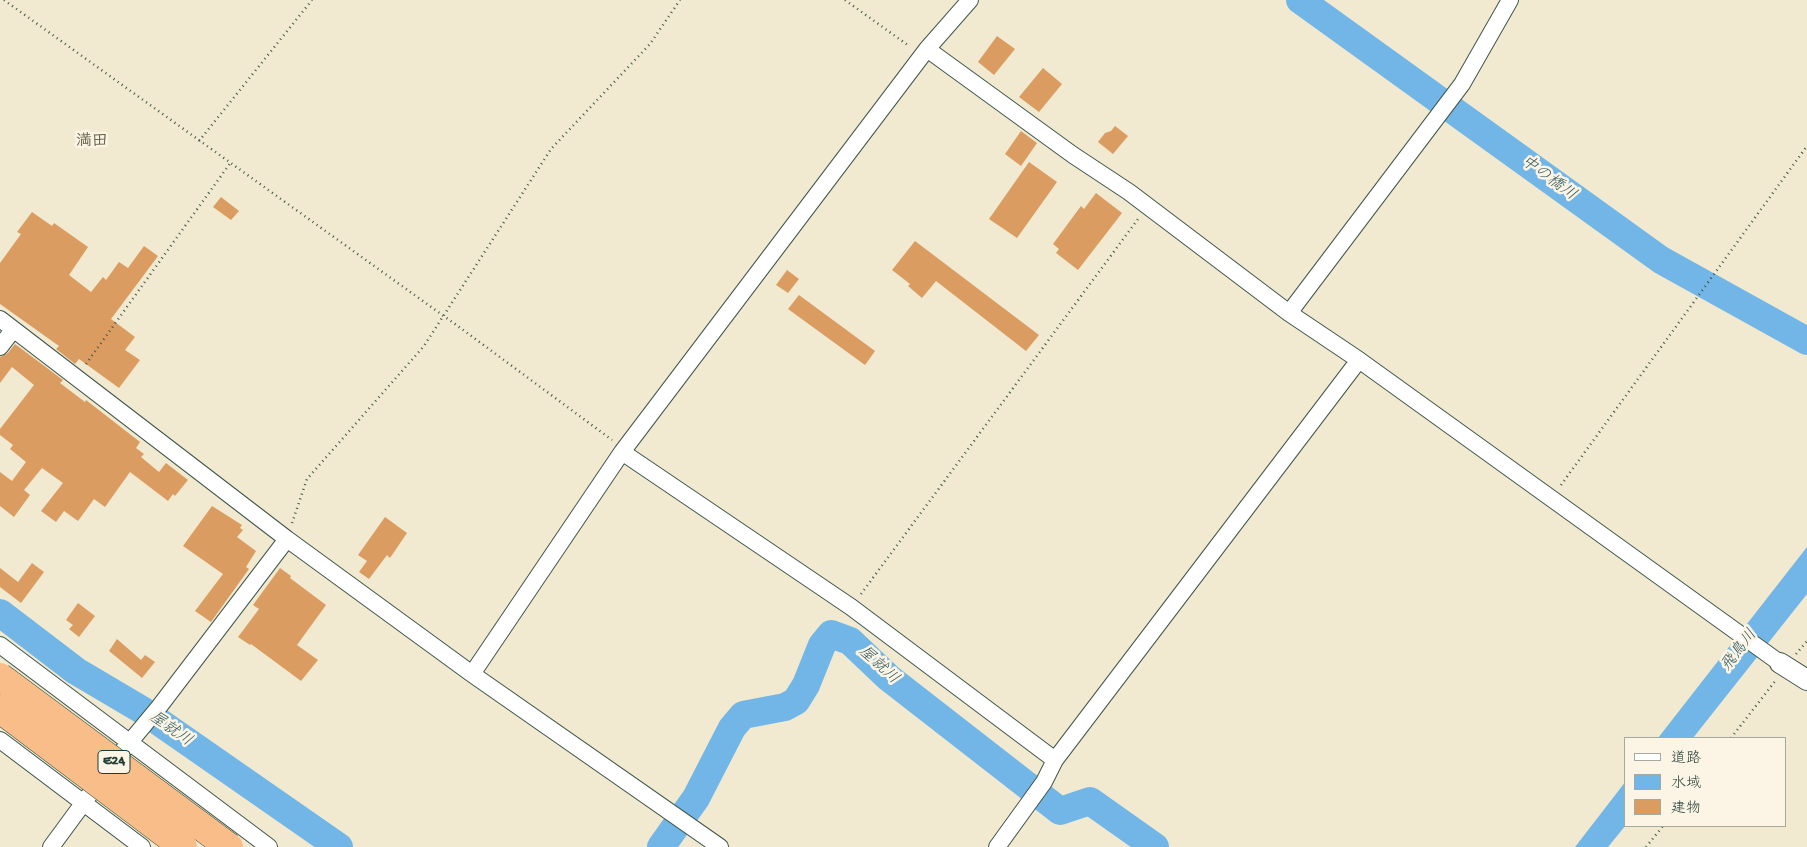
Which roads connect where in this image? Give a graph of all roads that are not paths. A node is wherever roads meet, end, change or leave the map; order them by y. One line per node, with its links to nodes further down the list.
1 (970, 0): 3 (street)
2 (1510, 0): 4 (street)
3 (924, 52): 4 (street); 8 (street)
4 (1289, 313): 7 (street)
5 (6, 325): 6 (street); 9 (street)
6 (0, 347)
7 (1359, 360): 11 (street); 18 (street)
8 (623, 450): 12 (street); 18 (street)
9 (287, 539): 12 (street); 17 (street)
10 (0, 645): 17 (street)
11 (1783, 666): 14 (street)
12 (472, 674): 25 (street)
13 (0, 677): 23 (highway, E24, bridge)
14 (1807, 680)
15 (0, 709): 22 (highway, E24, bridge)
16 (0, 740): 19 (street)
17 (130, 742): 19 (street); 24 (street)
18 (1055, 760): 26 (street)
19 (83, 803): 20 (street); 21 (street)
20 (50, 847)
21 (142, 847)
22 (183, 847)
23 (229, 847)
24 (269, 847)
25 (720, 847)
26 (997, 847)

